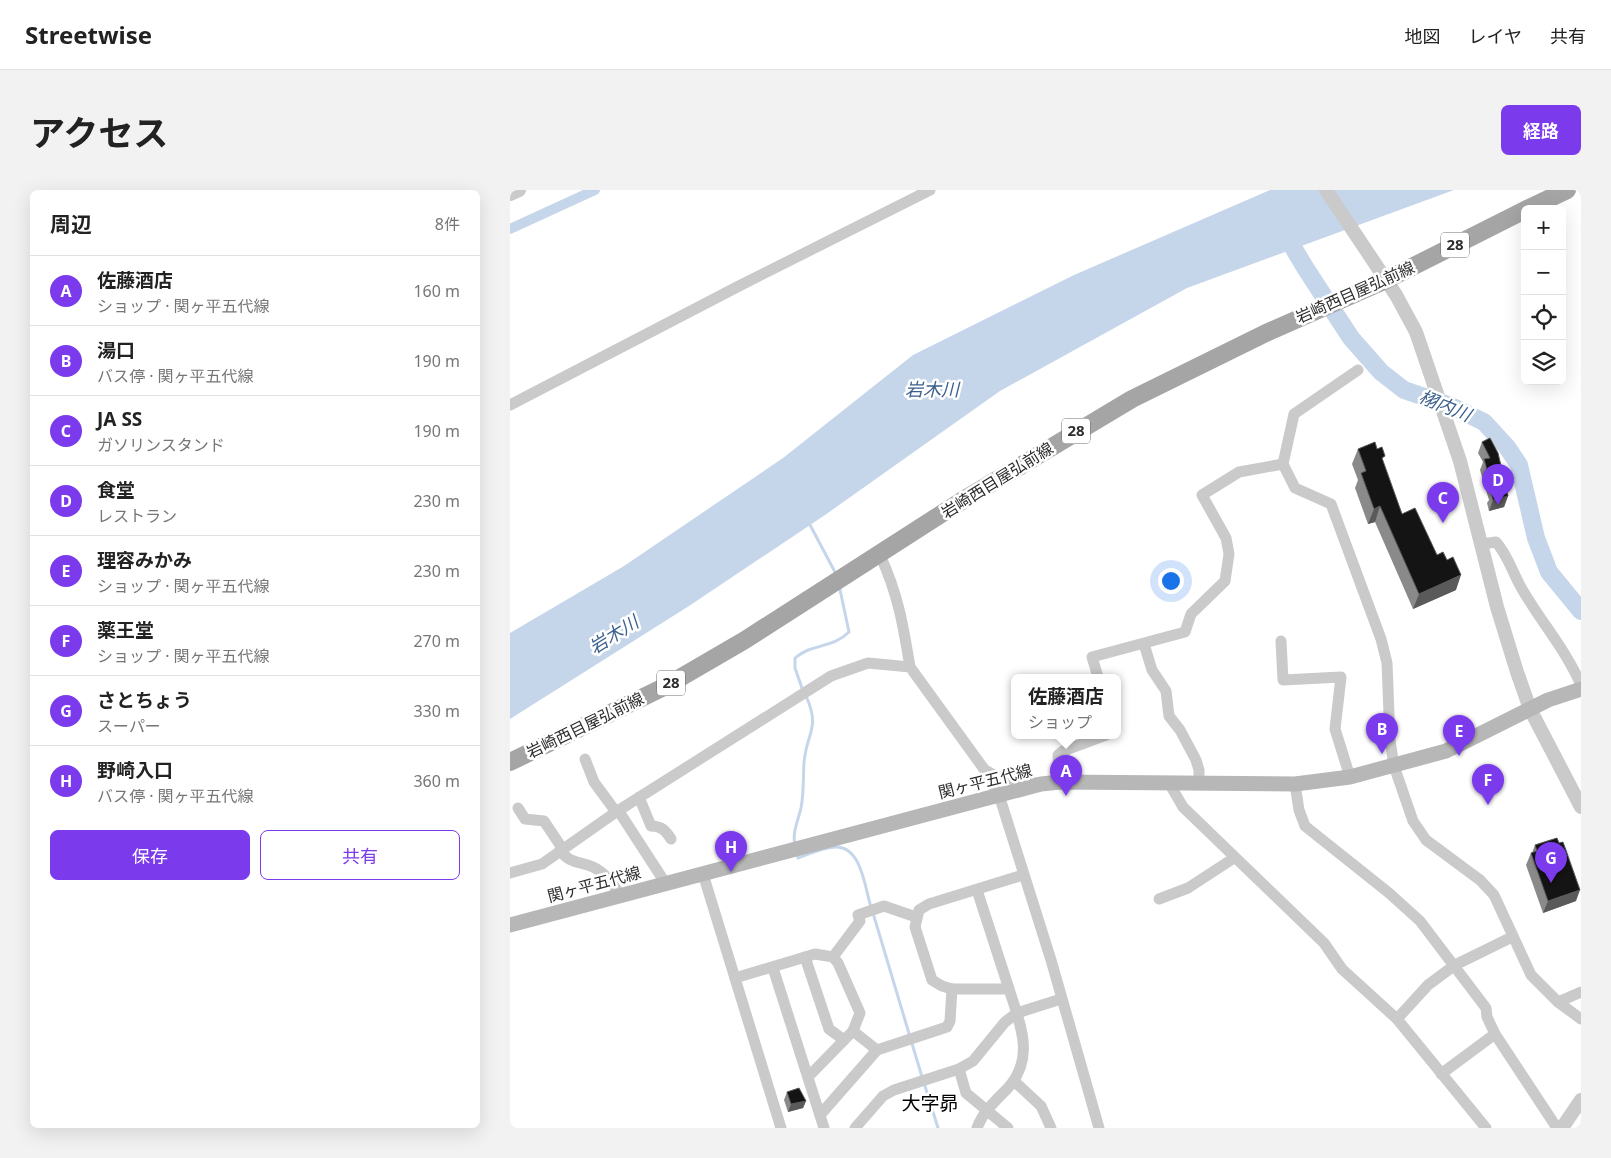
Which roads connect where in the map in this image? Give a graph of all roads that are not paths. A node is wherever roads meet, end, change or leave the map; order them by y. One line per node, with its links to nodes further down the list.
1 (519, 190): 5 (street)
2 (930, 190): 10 (street)
3 (1326, 190): 8 (street)
4 (1566, 190): 6 (main road, 岩崎西目屋弘前線 / 28)
5 (510, 194)
6 (1534, 205)
7 (1521, 212): 8 (main road, 岩崎西目屋弘前線 / 28)
8 (1386, 280): 12 (street); 13 (main road, 岩崎西目屋弘前線 / 28)
9 (1358, 370): 11 (street)
10 (510, 405)
11 (1283, 464): 15 (street); 24 (street)
12 (1482, 544): 18 (street); 20 (street)
13 (880, 555): 16 (street); 23 (main road, 岩崎西目屋弘前線 / 28)
14 (1280, 641): 26 (street)
15 (1144, 644): 17 (street); 29 (street)
16 (910, 667): 25 (street); 33 (street)
17 (1097, 674)
18 (1581, 685)
19 (1581, 689): 20 (main road, 関ヶ平五代線)
20 (1530, 709): 24 (main road, 関ヶ平五代線); 34 (street)
21 (1096, 739): 27 (street)
22 (585, 759): 36 (street)
23 (510, 762)
24 (1394, 766): 26 (main road, 関ヶ平五代線); 49 (street)
25 (984, 769): 30 (street); 32 (street)
26 (1350, 776): 31 (main road, 関ヶ平五代線)
27 (1060, 782): 28 (main road, 関ヶ平五代線); 30 (main road, 関ヶ平五代線)
28 (1170, 783): 29 (main road, 関ヶ平五代線); 39 (street)
29 (1199, 783): 31 (main road, 関ヶ平五代線)
30 (1041, 784): 32 (main road, 関ヶ平五代線)
31 (1295, 784): 52 (street)
32 (999, 795): 41 (main road, 関ヶ平五代線); 42 (street)
33 (639, 797): 36 (street); 37 (street)
34 (1581, 807)
35 (518, 808): 38 (street)
36 (617, 811): 38 (street); 43 (street)
37 (671, 839)
38 (561, 849): 40 (street); 45 (street)
39 (1234, 858): 46 (street); 61 (street)
40 (510, 873)
41 (703, 874): 43 (main road, 関ヶ平五代線); 54 (street)
42 (1022, 875): 44 (street); 58 (street)
43 (666, 884): 45 (main road, 関ヶ平五代線)
44 (977, 890): 47 (street); 56 (street)
45 (620, 896): 48 (main road, 関ヶ平五代線)
46 (1159, 900)
47 (916, 917): 51 (street); 55 (street)
48 (510, 925)
49 (1512, 937): 52 (street); 59 (street)
50 (805, 956): 51 (street); 53 (street); 65 (street)
51 (832, 957): 63 (street)
52 (1455, 965): 61 (street); 64 (street)
53 (773, 968): 54 (street); 69 (street)
54 (735, 978): 74 (street)
55 (952, 989): 56 (street); 66 (street)
56 (1009, 989): 60 (street)
57 (1581, 992): 59 (street)
58 (1061, 999): 60 (street); 80 (street)
59 (1558, 1002): 62 (street)
60 (1017, 1013): 67 (street); 70 (street)
61 (1397, 1019): 68 (street)
62 (1581, 1019)
63 (853, 1031): 65 (street); 66 (street)
64 (1496, 1034): 68 (street); 82 (street)
65 (844, 1040): 69 (street)
66 (877, 1050): 73 (street)
67 (959, 1069): 72 (street); 76 (street)
68 (1441, 1074): 81 (street)
69 (808, 1077): 73 (street)
70 (1014, 1081): 72 (street); 79 (street)
71 (1581, 1100): 83 (street)
72 (986, 1110): 77 (street); 78 (street)
73 (820, 1115): 75 (street)
74 (781, 1128)
75 (824, 1128)
76 (855, 1128)
77 (977, 1128)
78 (1008, 1128)
79 (1051, 1128)
80 (1099, 1128)
81 (1486, 1128)
82 (1557, 1128)
83 (1562, 1128)

